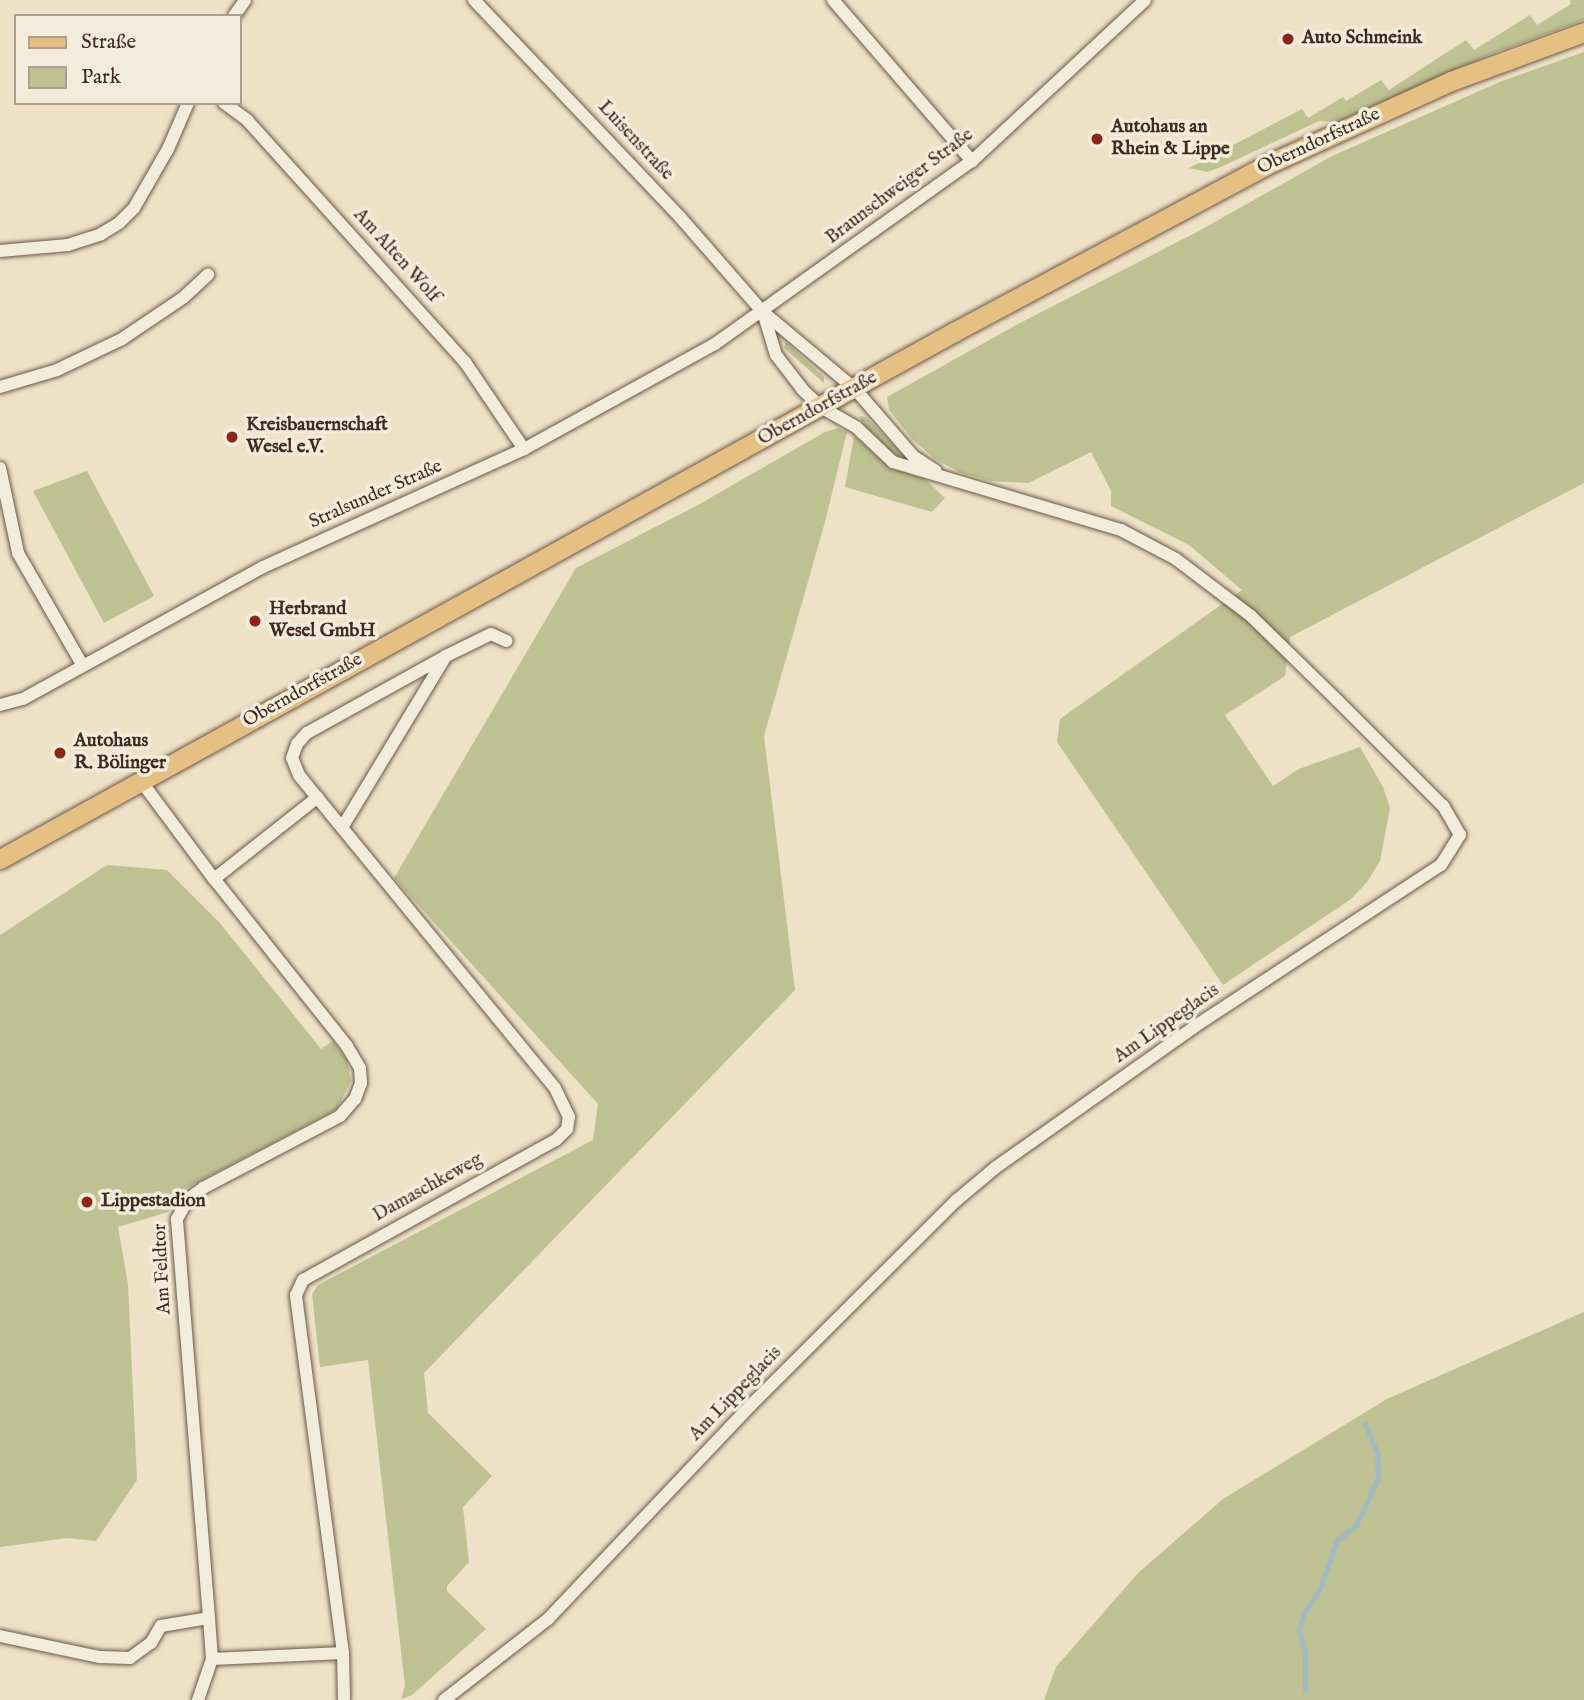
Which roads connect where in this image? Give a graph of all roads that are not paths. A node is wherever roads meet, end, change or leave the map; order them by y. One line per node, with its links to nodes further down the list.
1 (474, 0): 10 (street, Luisenstraße)
2 (833, 0): 7 (street)
3 (1145, 0): 7 (street, Braunschweiger Straße)
4 (1584, 32): 12 (main road, Oberndorfstraße)
5 (187, 105): 8 (street)
6 (227, 105): 14 (street, Am Alten Wolf)
7 (972, 161): 10 (street, Braunschweiger Straße)
8 (0, 251)
9 (208, 275): 11 (street)
10 (763, 312): 12 (street, Luisenstraße); 13 (street, Luisenstraße); 14 (street, Stralsunder Straße)
11 (0, 387)
12 (855, 389): 13 (main road, Oberndorfstraße); 16 (street, Am Lippeglacis)
13 (821, 407): 16 (street, Am Lippeglacis); 21 (main road, Oberndorfstraße)
14 (524, 449): 19 (street, Stralsunder Straße)
15 (0, 468): 19 (street)
16 (948, 479): 32 (street, Am Lippeglacis)
17 (507, 641): 18 (street, Damaschkeweg)
18 (446, 656): 22 (street, Damaschkeweg); 23 (street)
19 (83, 666): 20 (street, Stralsunder Straße)
20 (0, 705)
21 (141, 781): 24 (main road, Oberndorfstraße); 25 (street, Am Feldtor)
22 (318, 797): 23 (street, Damaschkeweg); 25 (street)
23 (343, 826): 28 (street, Damaschkeweg)
24 (0, 861)
25 (214, 880): 26 (street, Am Feldtor)
26 (209, 1618): 27 (street); 29 (street)
27 (0, 1636)
28 (343, 1653): 29 (street); 30 (street, Damaschkeweg)
29 (212, 1659): 31 (street)
30 (344, 1698)
31 (198, 1700)
32 (444, 1700)

